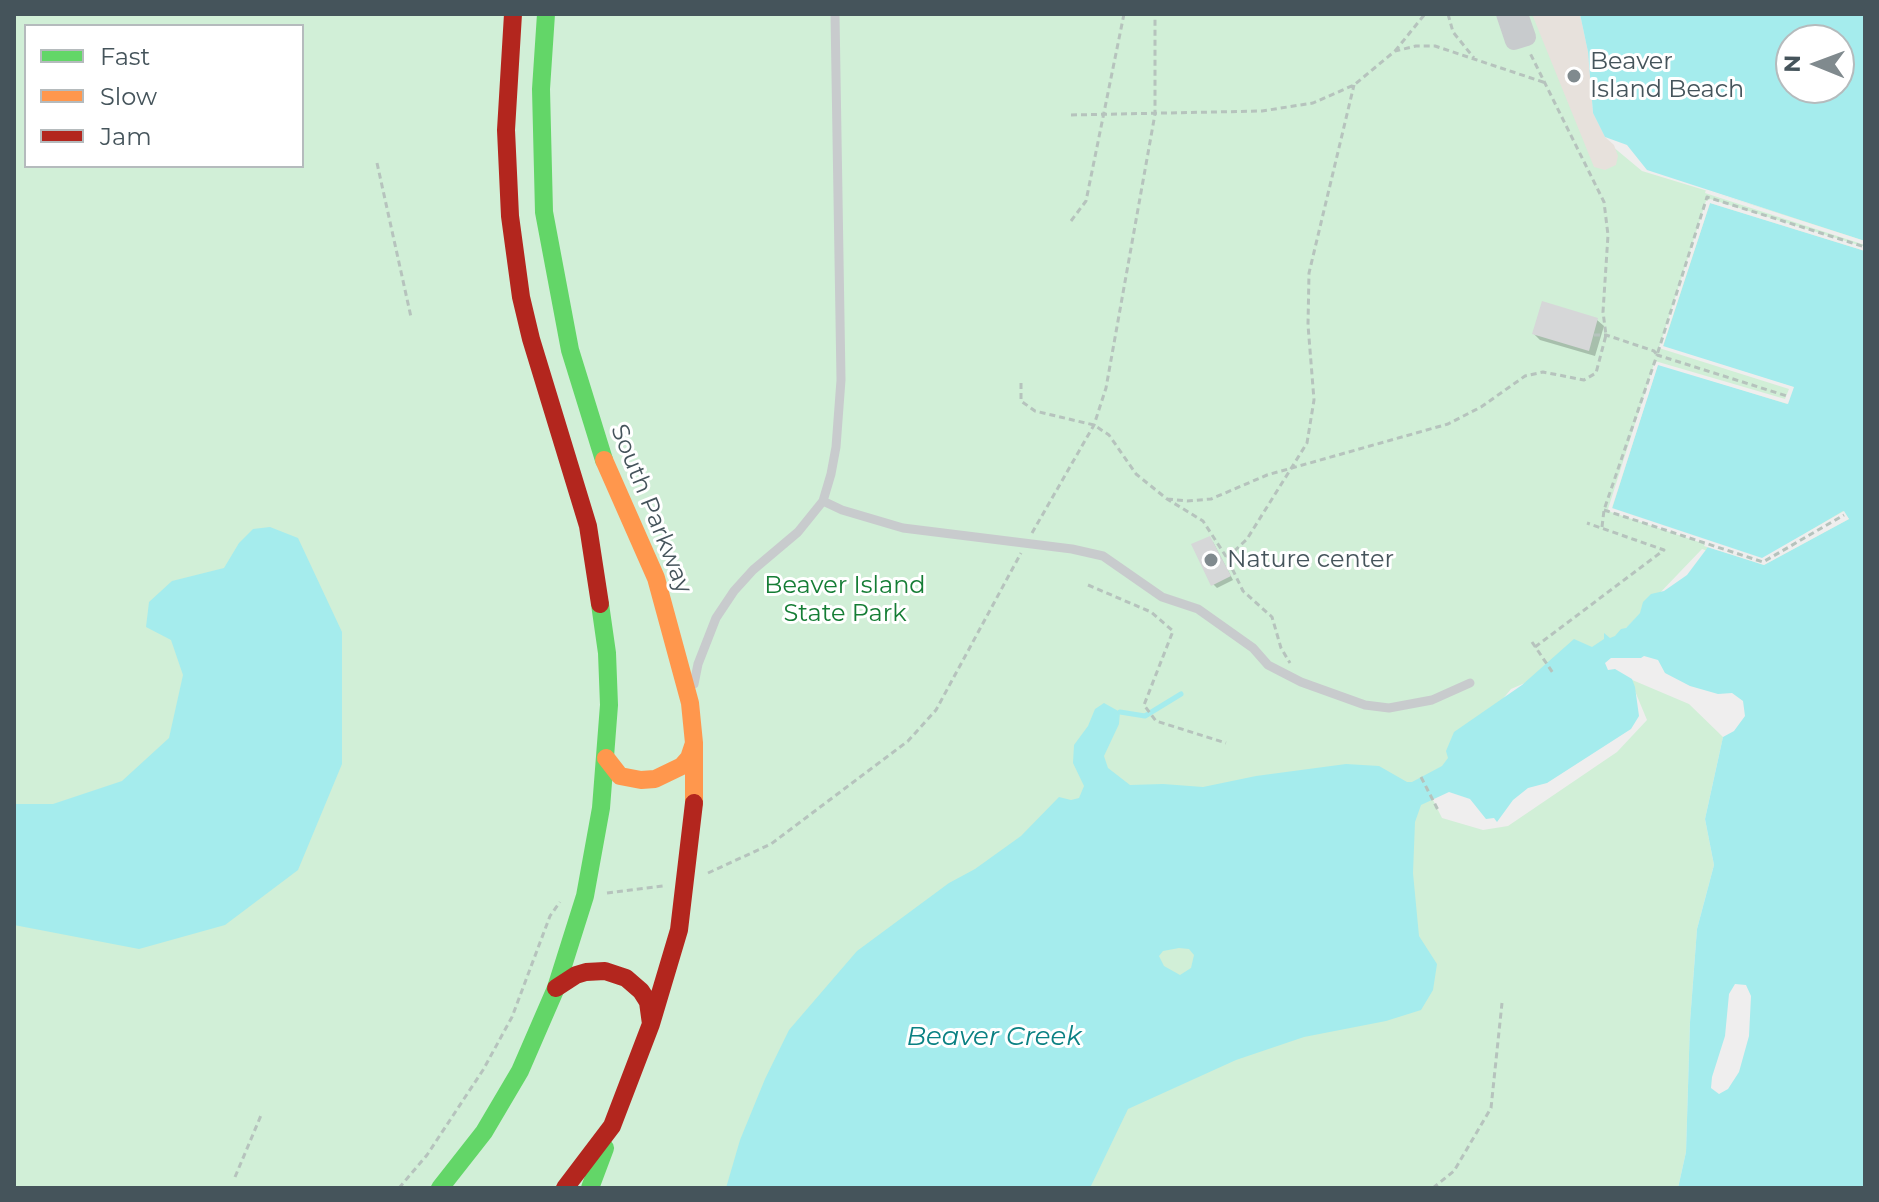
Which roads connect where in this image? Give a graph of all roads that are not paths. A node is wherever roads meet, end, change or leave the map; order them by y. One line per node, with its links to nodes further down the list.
1 (513, 14): 10 (street)
2 (546, 14): 8 (street, South Parkway)
3 (835, 14): 6 (lane)
4 (1505, 14): 5 (street)
5 (1519, 14)
6 (823, 501): 7 (lane); 8 (lane)
7 (1470, 683)
8 (690, 703): 9 (street, South Parkway)
9 (694, 743): 10 (street); 12 (street, South Parkway)
10 (606, 758): 11 (street)
11 (556, 988): 12 (street); 14 (street)
12 (651, 1024): 13 (street, South Parkway)
13 (612, 1126): 15 (street, South Parkway); 16 (street)
14 (440, 1188)
15 (565, 1188)
16 (590, 1188)

